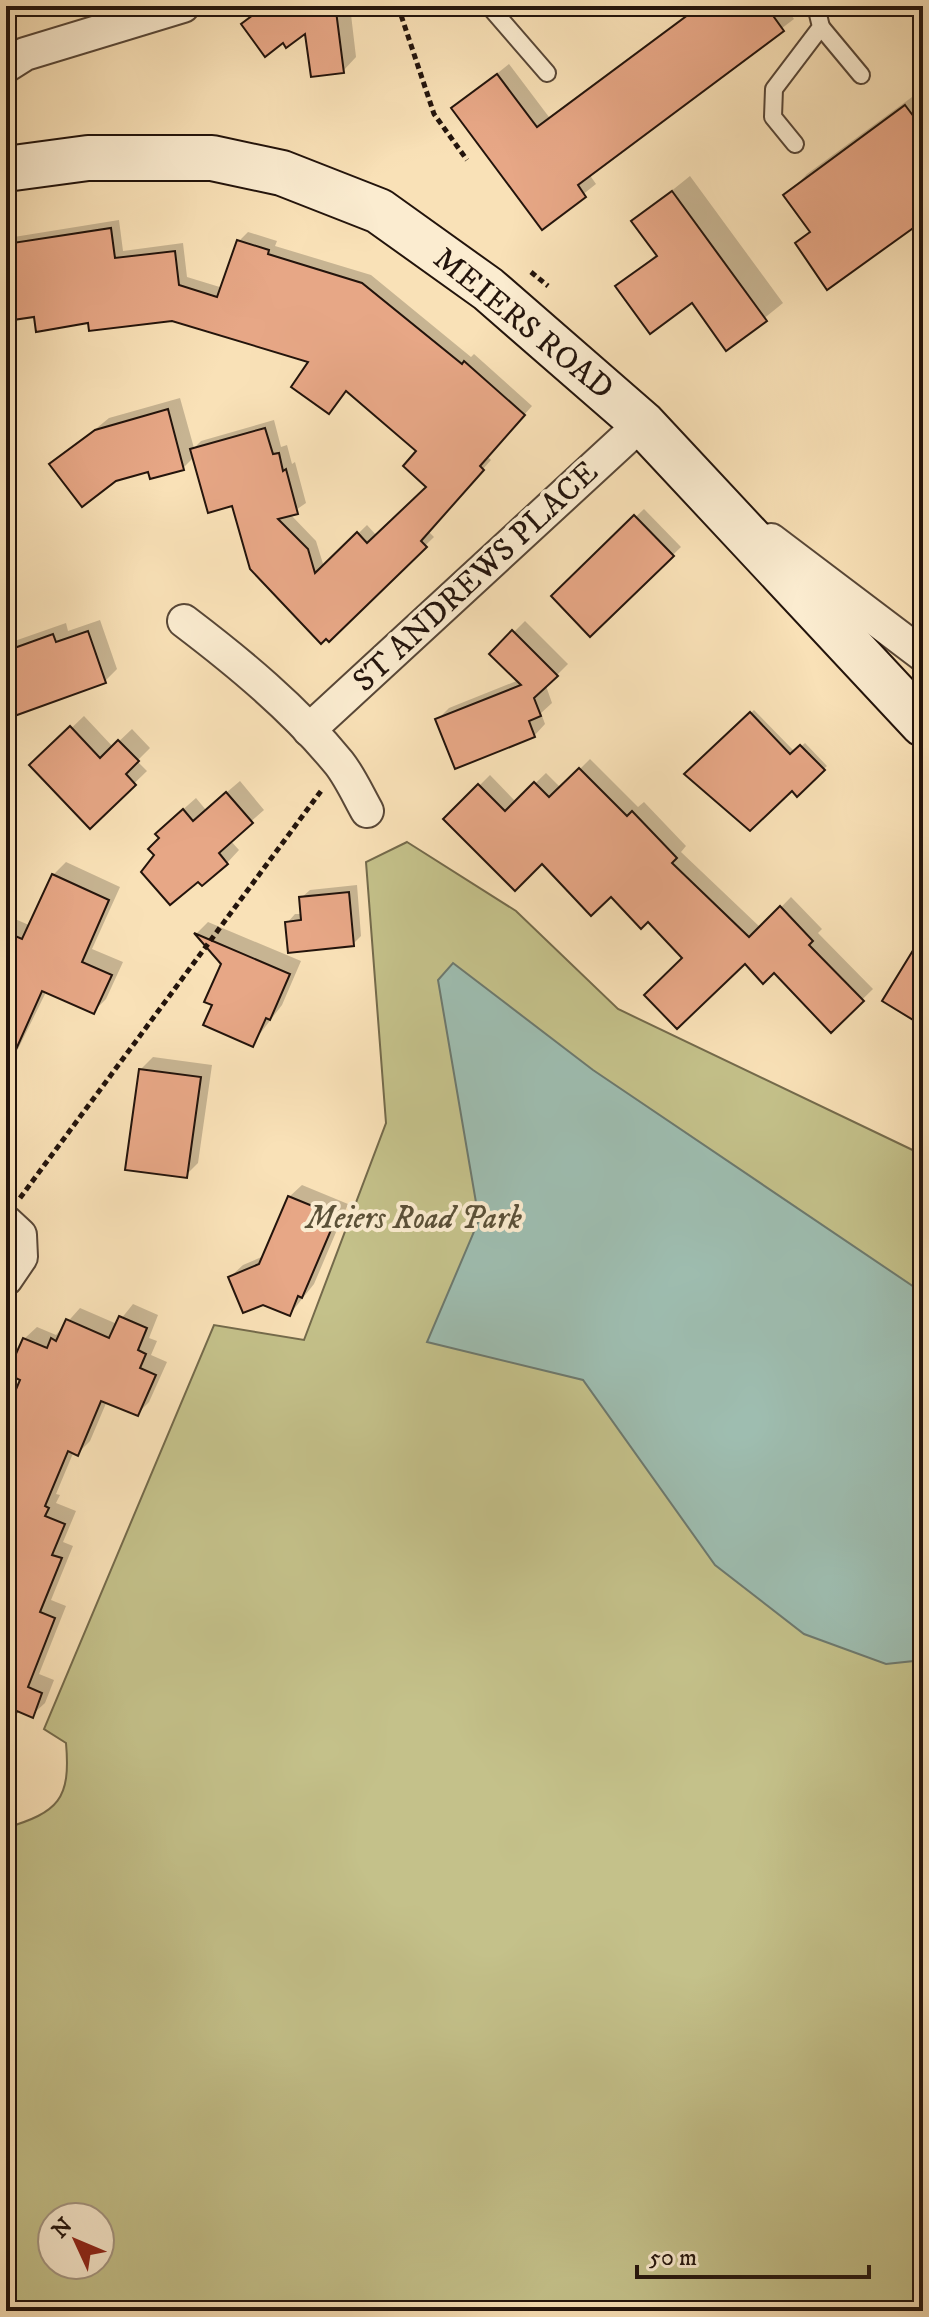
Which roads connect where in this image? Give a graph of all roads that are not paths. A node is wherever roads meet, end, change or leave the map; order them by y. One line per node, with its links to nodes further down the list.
1 (183, 6): 4 (street)
2 (489, 6): 7 (lane)
3 (816, 6): 5 (lane)
4 (108, 18): 6 (street)
5 (821, 27): 8 (lane); 9 (lane)
6 (6, 66)
7 (547, 73)
8 (861, 75)
9 (795, 144)
10 (6, 169): 11 (street, MEIERS ROAD)
11 (642, 423): 12 (street, MEIERS ROAD); 16 (street, ST ANDREWS PLACE)
12 (705, 489): 14 (street); 15 (street, MEIERS ROAD)
13 (184, 621): 16 (street)
14 (923, 655)
15 (923, 724)
16 (309, 730): 17 (street)
17 (367, 811)
18 (10, 1215): 19 (street)
19 (6, 1279)

